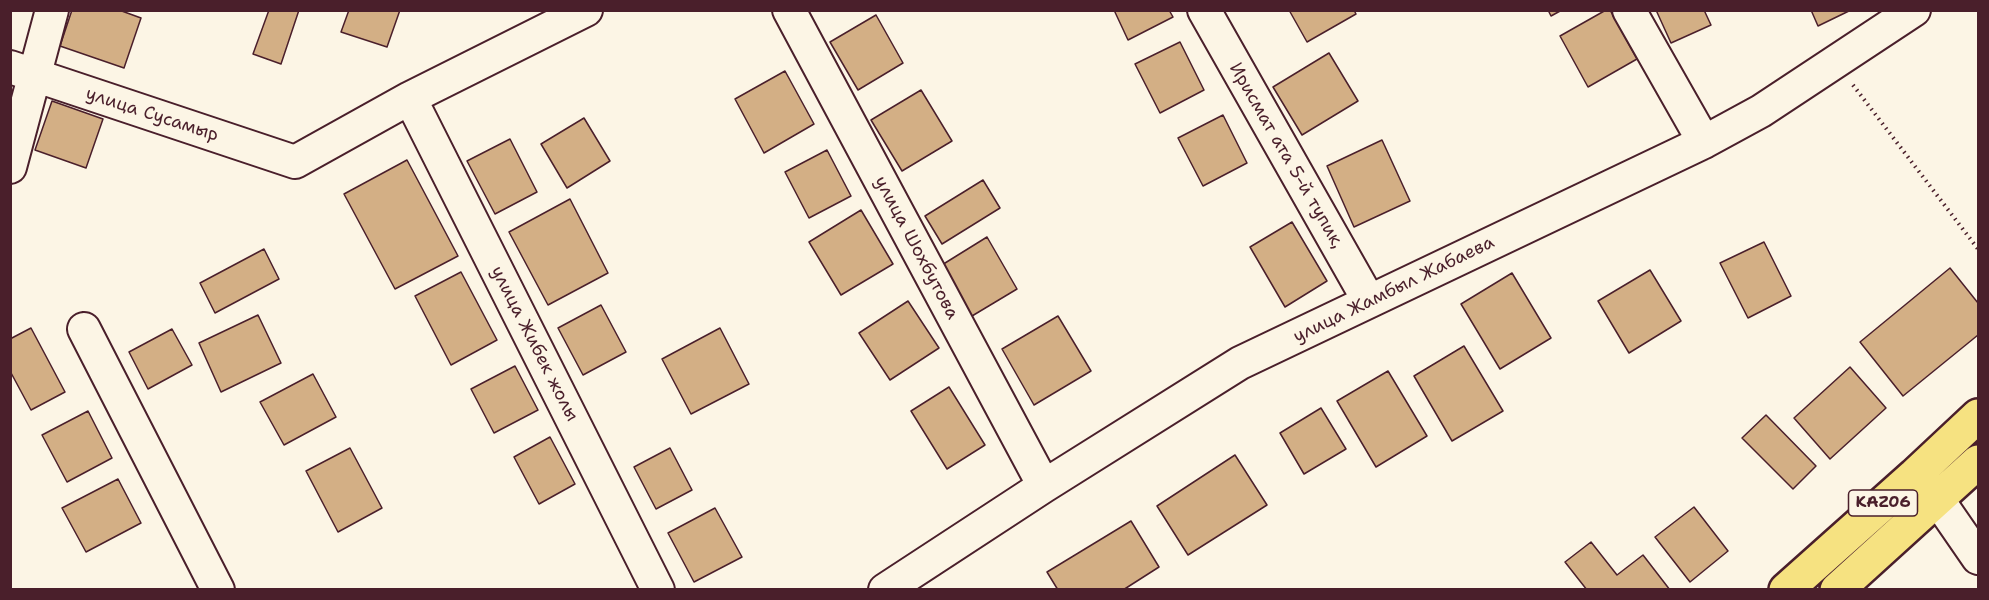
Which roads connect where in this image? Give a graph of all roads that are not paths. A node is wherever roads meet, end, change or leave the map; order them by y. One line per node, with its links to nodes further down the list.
1 (52, 10): 7 (street)
2 (586, 10): 8 (street)
3 (789, 10): 15 (street, улица Шохбутова)
4 (1204, 10): 11 (street, Ирисмат ата 5-й тупик,)
5 (1629, 10): 9 (street)
6 (1914, 10): 9 (street, улица Жамбыл Жабаева)
7 (22, 72): 8 (street, улица Сусамыр); 10 (street)
8 (410, 98): 19 (street, улица Жибек жолы)
9 (1704, 142): 11 (street, улица Жамбыл Жабаева)
10 (10, 167)
11 (1369, 301): 15 (street, улица Жамбыл Жабаева)
12 (84, 329): 18 (street)
13 (1978, 416): 21 (highway, KАZ06)
14 (1978, 462): 16 (highway, KАZ06)
15 (1044, 486): 20 (street, улица Жамбыл Жабаева)
16 (1938, 500): 17 (street); 22 (highway, KАZ06)
17 (1978, 558)
18 (218, 590)
19 (658, 590)
20 (885, 590)
21 (1786, 590)
22 (1837, 590)

